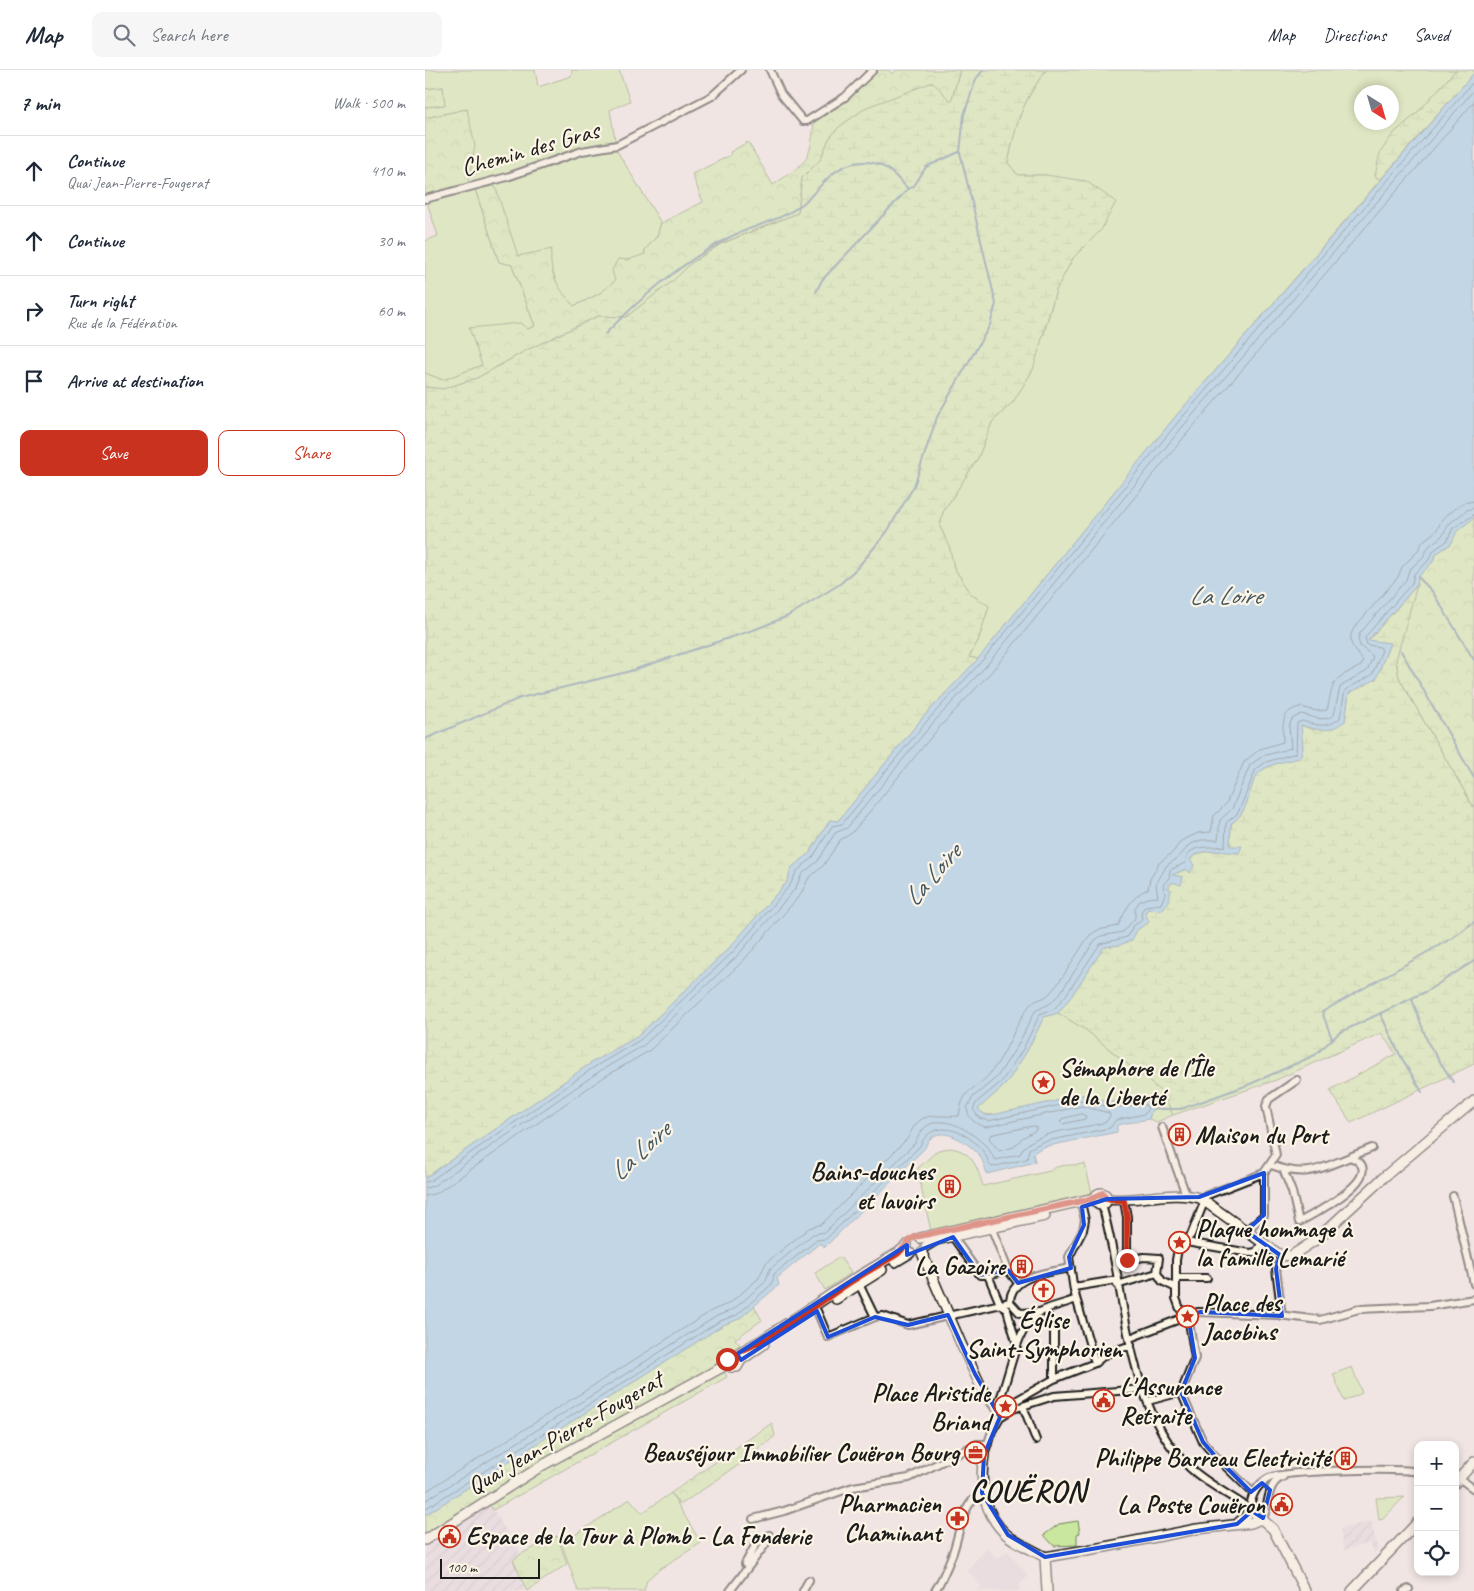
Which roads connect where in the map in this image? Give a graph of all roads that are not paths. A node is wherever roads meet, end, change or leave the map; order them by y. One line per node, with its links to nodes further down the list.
1 (741, 70): 4 (street, Chemin des Gras)
2 (770, 70): 3 (street)
3 (873, 70)
4 (425, 198)
5 (1297, 1080): 10 (street)
6 (1474, 1101): 26 (main road)
7 (1162, 1127): 13 (street)
8 (1372, 1148): 9 (street)
9 (1350, 1157): 11 (street); 11 (street)
10 (1271, 1165): 11 (street); 12 (street)
11 (1283, 1169)
12 (1264, 1173): 15 (street); 20 (street)
13 (1183, 1196): 15 (main road, Quai Jean-Pierre-Fougerat); 17 (main road, Quai Jean-Pierre-Fougerat)
14 (1453, 1196): 35 (street)
15 (1204, 1200): 20 (main road); 22 (street)
16 (1100, 1201): 17 (main road, Quai Jean-Pierre-Fougerat); 18 (main road, Quai Jean-Pierre-Fougerat); 24 (main road, Quai Jean-Pierre-Fougerat); 33 (street)
17 (1121, 1201): 29 (street)
18 (1082, 1207): 19 (main road, Quai Jean-Pierre-Fougerat); 27 (street)
19 (992, 1229): 21 (main road, Quai Jean-Pierre-Fougerat); 28 (street)
20 (1246, 1230): 23 (main road)
21 (953, 1237): 24 (main road, Quai Jean-Pierre-Fougerat); 30 (street)
22 (1186, 1242): 23 (street); 31 (street)
23 (1262, 1243): 26 (main road)
24 (923, 1246): 25 (main road, Quai Jean-Pierre-Fougerat); 25 (main road, Quai Jean-Pierre-Fougerat); 45 (main road)
25 (909, 1249): 36 (main road, Quai Jean-Pierre-Fougerat); 51 (main road, Quai Jean-Pierre-Fougerat)
26 (1280, 1255): 47 (street)
27 (1071, 1268): 34 (street); 38 (street)
28 (1008, 1270): 30 (street); 34 (street)
29 (1157, 1273): 33 (street); 37 (street)
30 (987, 1274): 42 (street)
31 (1176, 1278): 32 (street); 37 (street)
32 (1207, 1278)
33 (1117, 1282): 38 (street); 49 (street)
34 (1018, 1283): 41 (street)
35 (1474, 1284)
36 (860, 1286): 43 (main road, Quai Jean-Pierre-Fougerat); 48 (street)
37 (1176, 1288): 46 (street)
38 (1074, 1289): 39 (street)
39 (1076, 1299): 44 (street); 52 (street)
40 (1474, 1299): 47 (street)
41 (1009, 1302): 42 (street); 44 (street)
42 (1000, 1304): 45 (street); 50 (street)
43 (817, 1311): 48 (street); 51 (main road, Quai Jean-Pierre-Fougerat)
44 (1043, 1311): 50 (street); 53 (street)
45 (948, 1315): 48 (street); 56 (main road)
46 (1185, 1316): 47 (street); 49 (street); 55 (street)
47 (1282, 1316)
48 (875, 1317)
49 (1130, 1342): 52 (street); 54 (street)
50 (1017, 1345): 59 (street)
51 (739, 1357): 80 (main road, Quai Jean-Pierre-Fougerat)
52 (1095, 1363): 53 (street)
53 (1054, 1379): 60 (street)
54 (1143, 1389): 57 (street); 58 (street)
55 (1181, 1392): 57 (street); 74 (street)
56 (984, 1393): 59 (street)
57 (1148, 1401): 75 (street)
58 (1023, 1406): 60 (street); 62 (street)
59 (996, 1408): 61 (street)
60 (1013, 1409): 61 (street)
61 (1000, 1417): 63 (street)
62 (1036, 1440)
63 (987, 1444): 64 (street); 77 (street)
64 (984, 1455): 73 (main road)
65 (1474, 1462): 68 (main road)
66 (1414, 1472): 67 (street)
67 (1293, 1475): 70 (street); 72 (street)
68 (1459, 1479)
69 (1459, 1482): 71 (street)
70 (1261, 1483): 72 (street); 74 (street)
71 (1474, 1489)
72 (1270, 1490): 76 (street)
73 (982, 1493): 81 (main road); 86 (street)
74 (1253, 1493): 75 (street)
75 (1250, 1509): 76 (main road); 78 (main road)
76 (1263, 1518): 78 (main road); 88 (main road)
77 (753, 1519)
78 (1237, 1524): 81 (main road)
79 (1414, 1526): 89 (main road)
80 (425, 1540)
81 (1045, 1557): 87 (main road)
82 (809, 1580): 85 (street)
83 (736, 1582): 83 (street); 84 (street)
84 (730, 1591)
85 (803, 1591)
86 (935, 1591)
87 (1047, 1591)
88 (1305, 1591)
89 (1352, 1591)

